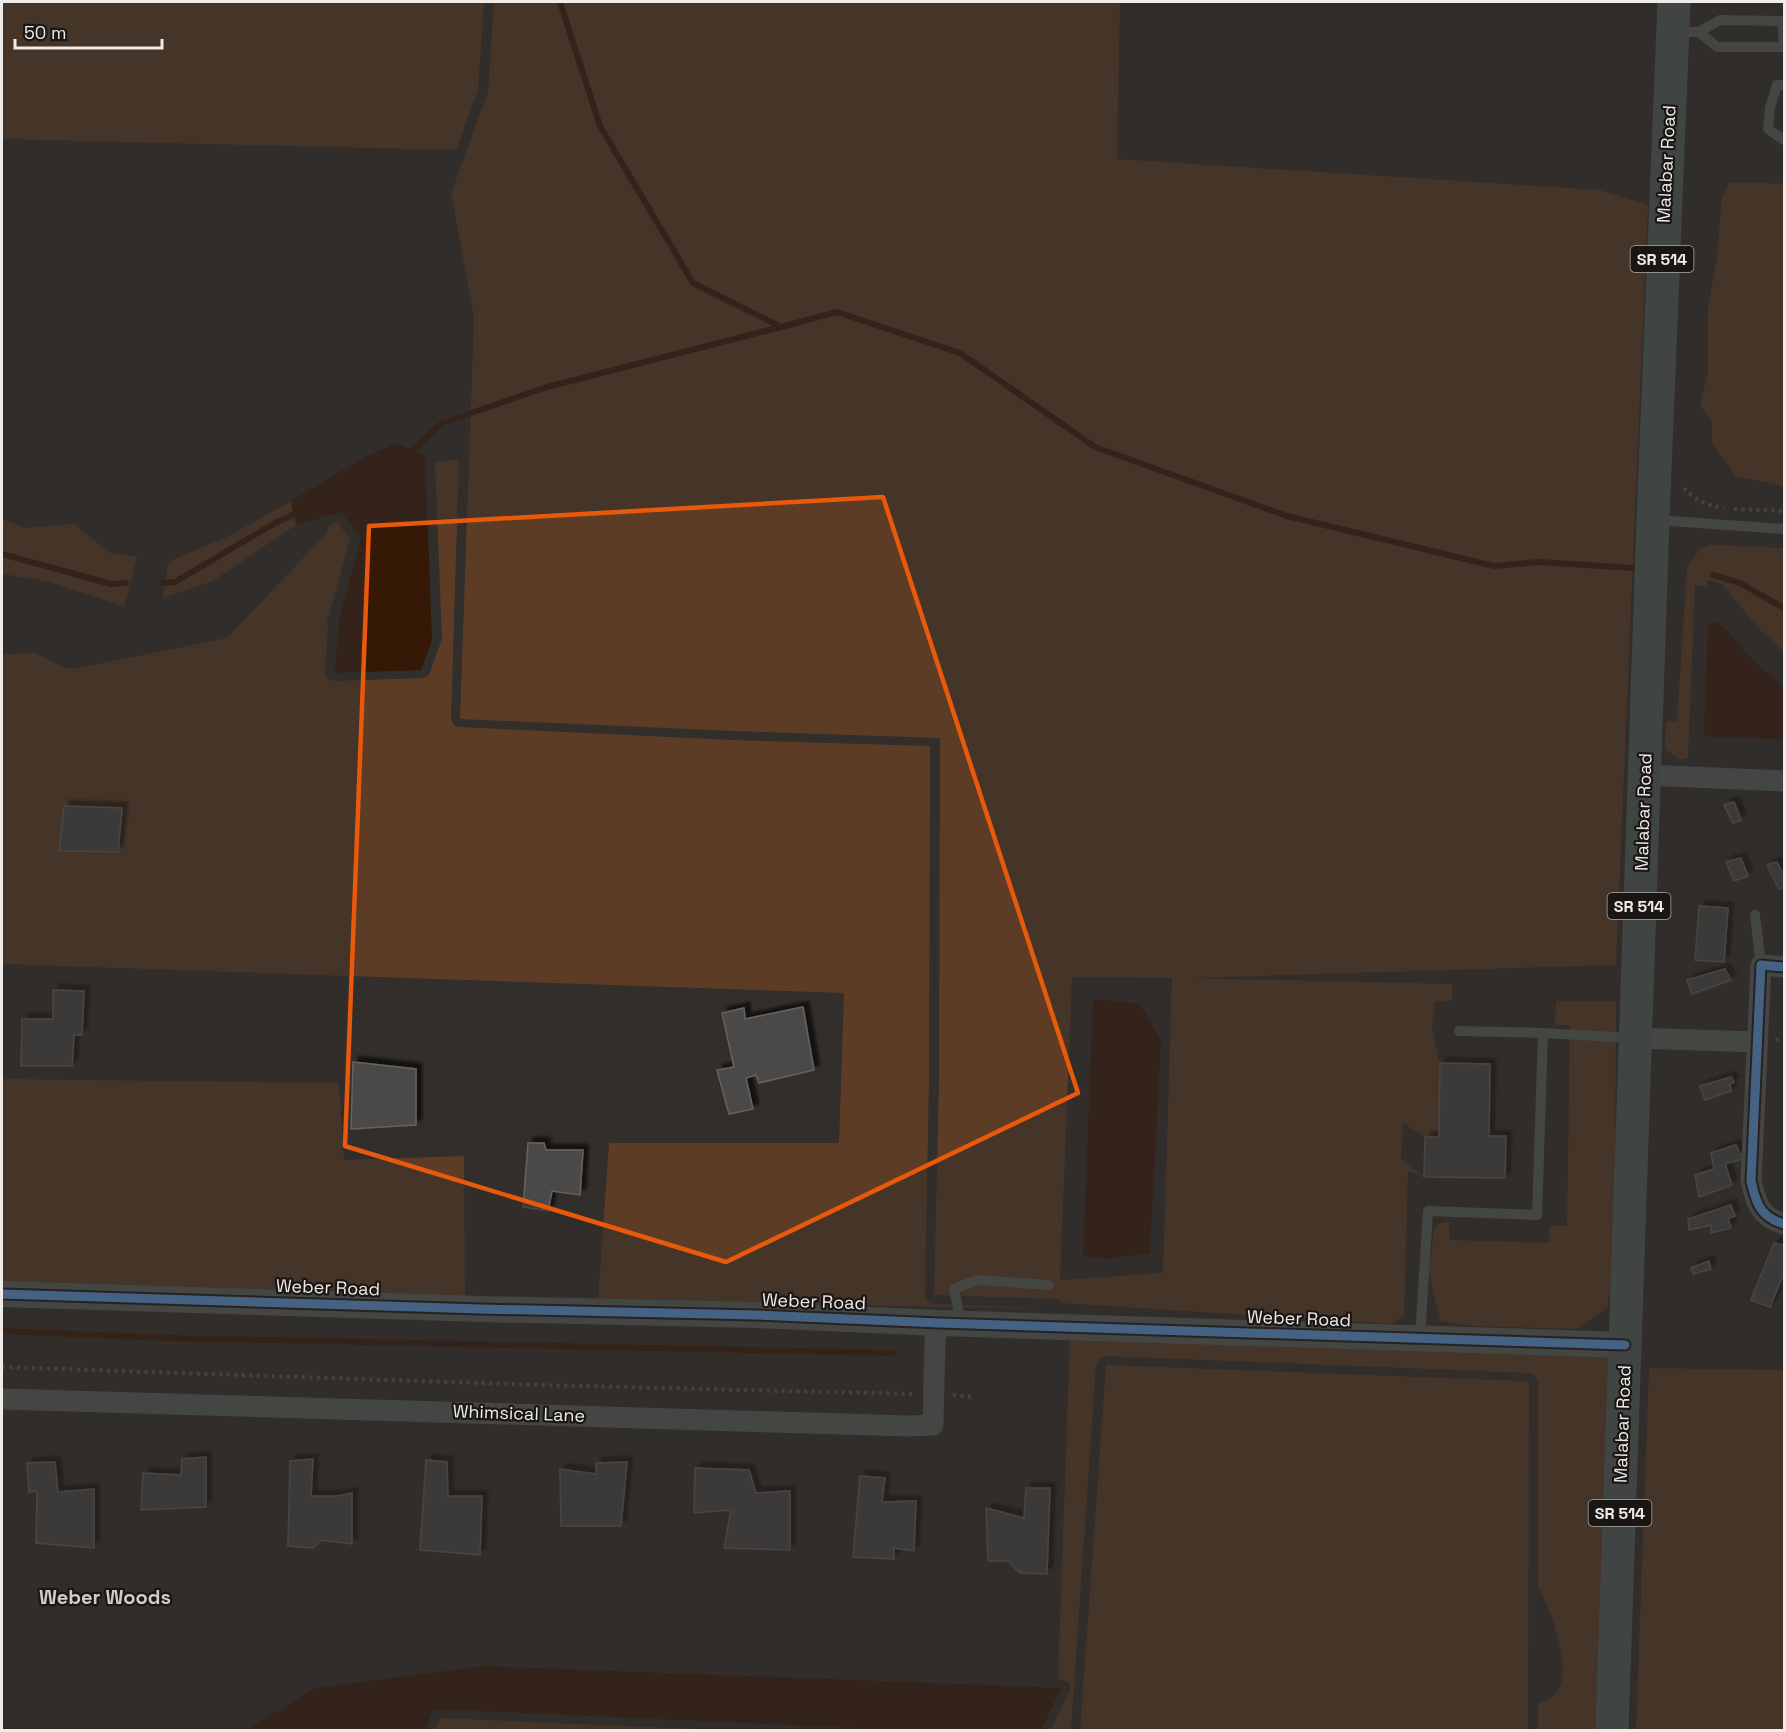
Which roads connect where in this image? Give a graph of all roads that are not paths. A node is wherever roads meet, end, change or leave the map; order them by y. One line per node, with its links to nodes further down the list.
1 (1783, 21): 2 (lane); 3 (lane)
2 (1682, 22): 3 (lane); 6 (main road, Malabar Road / SR 514)
3 (1784, 47)
4 (1785, 85): 5 (lane)
5 (1785, 140)
6 (1653, 519): 7 (lane); 8 (main road, Malabar Road / SR 514)
7 (1785, 529)
8 (1644, 775): 9 (street); 15 (main road, Malabar Road / SR 514)
9 (1785, 780)
10 (1755, 915): 11 (lane)
11 (1761, 965): 12 (street); 16 (street)
12 (1785, 967)
13 (1459, 1031): 14 (lane)
14 (1543, 1033): 15 (lane); 21 (lane)
15 (1634, 1038): 16 (street); 22 (main road, Malabar Road / SR 514)
16 (1757, 1042): 17 (street)
17 (1785, 1224)
18 (1049, 1285): 20 (lane)
19 (2, 1293): 20 (street, Weber Road)
20 (950, 1323): 21 (street, Weber Road); 23 (street, Whimsical Lane)
21 (1420, 1338): 22 (street, Weber Road)
22 (1625, 1345): 24 (main road, Malabar Road / SR 514)
23 (2, 1398)
24 (1612, 1731)

